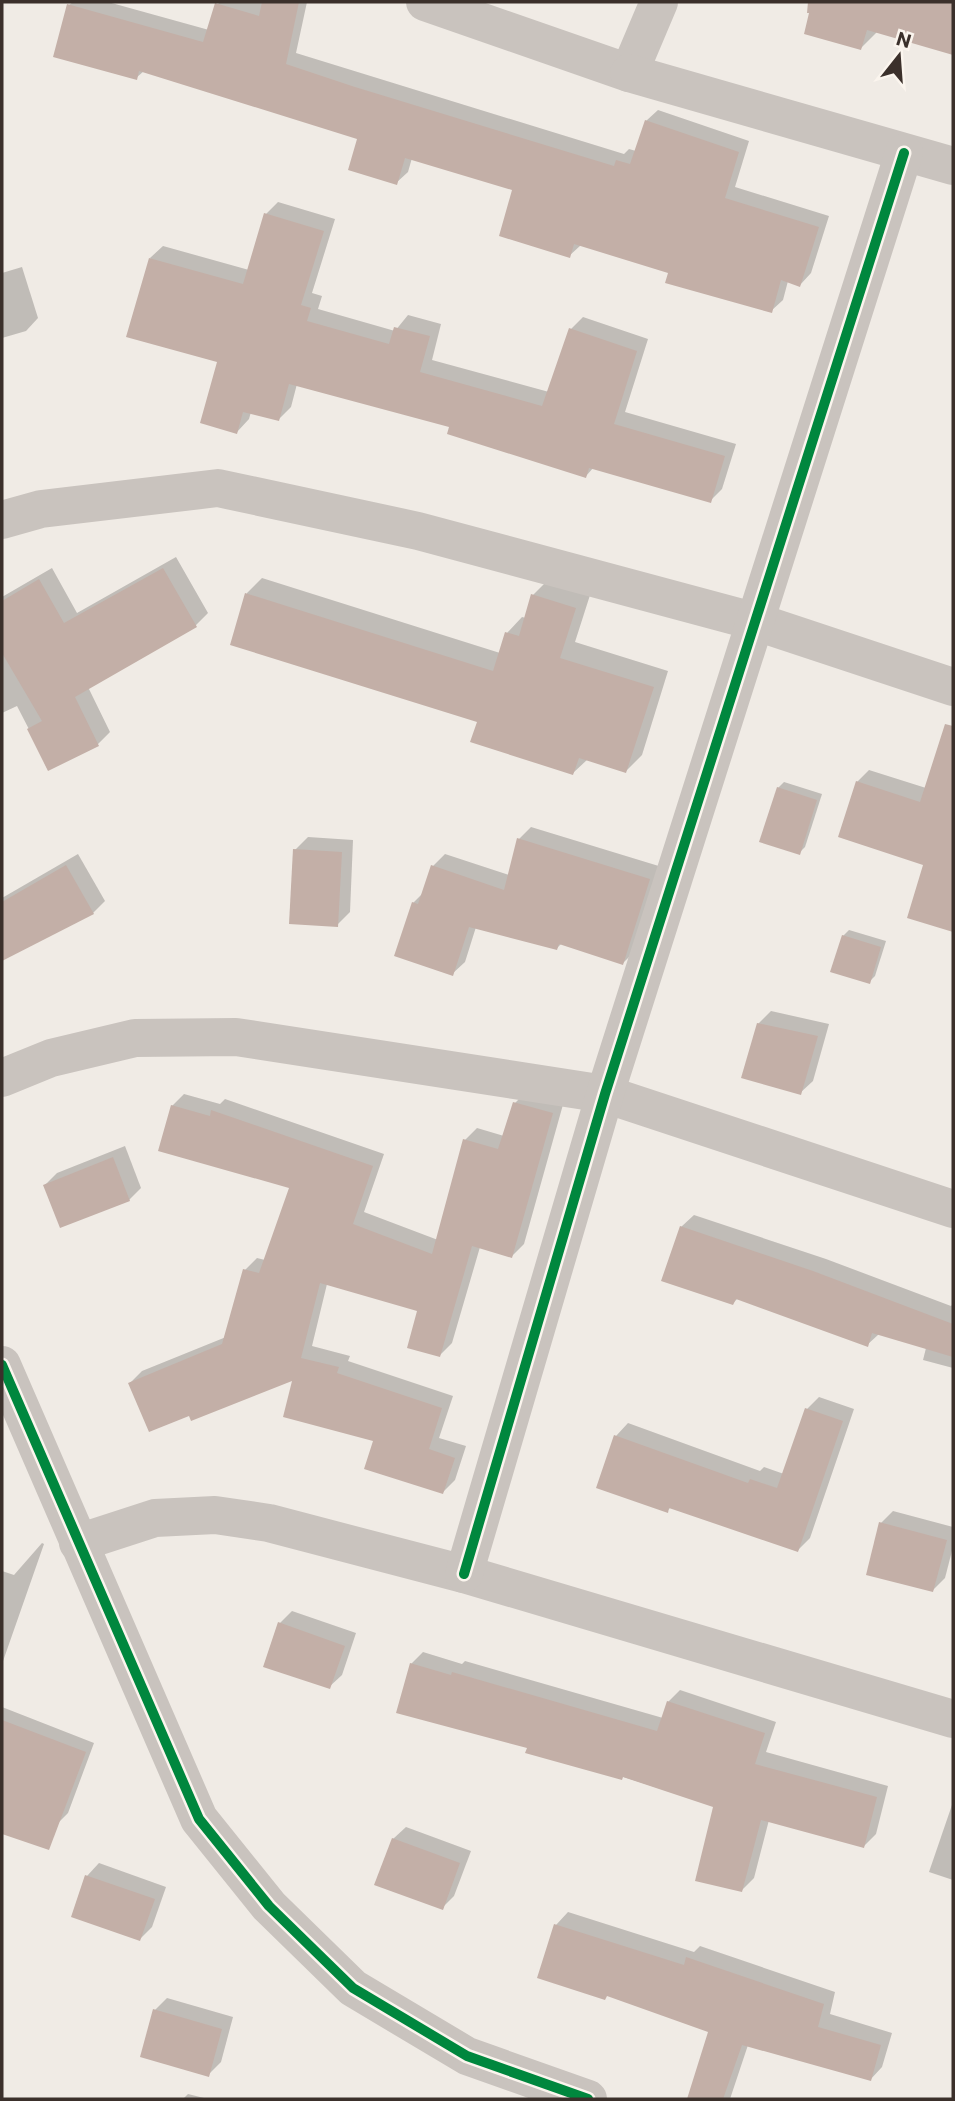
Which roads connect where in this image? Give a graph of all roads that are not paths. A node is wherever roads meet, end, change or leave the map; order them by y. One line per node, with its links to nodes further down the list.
1 (425, 2): 3 (street)
2 (659, 2): 3 (street)
3 (629, 73): 4 (street)
4 (904, 153): 5 (street); 7 (street)
5 (953, 166)
6 (2, 520): 7 (street)
7 (757, 622): 8 (street); 10 (street)
8 (953, 687)
9 (2, 1078): 10 (street)
10 (605, 1094): 11 (street); 14 (street)
11 (953, 1209)
12 (2, 1366): 13 (street)
13 (78, 1544): 14 (street); 16 (street)
14 (464, 1574): 15 (street)
15 (953, 1718)
16 (589, 2099)

